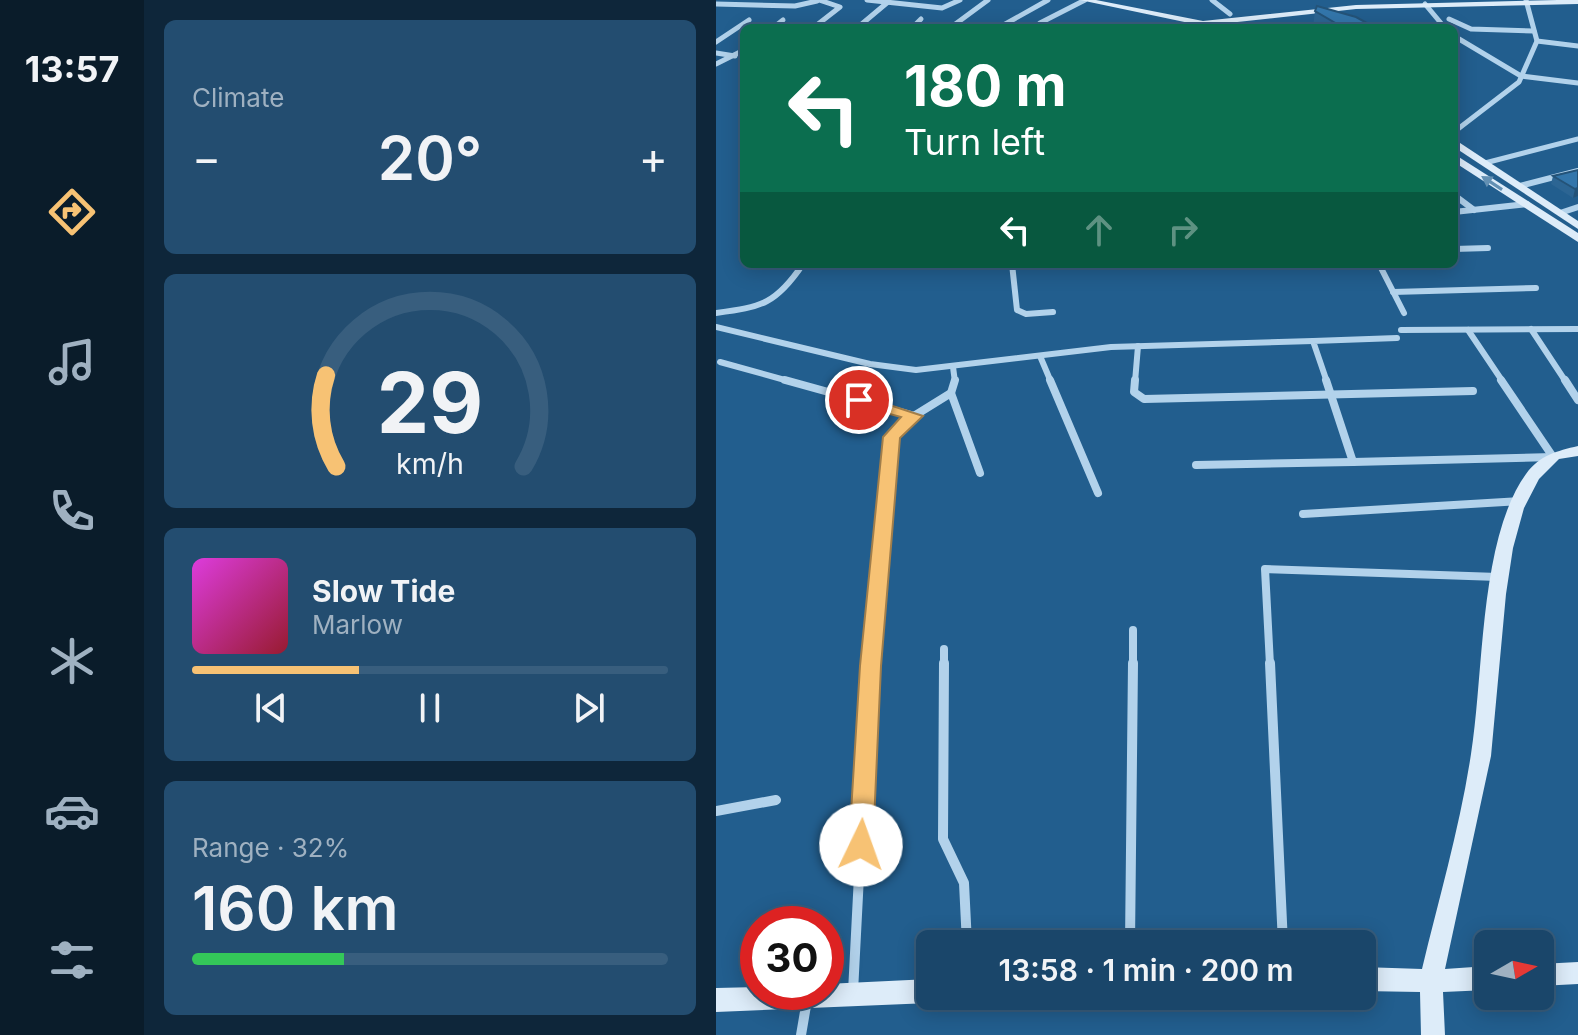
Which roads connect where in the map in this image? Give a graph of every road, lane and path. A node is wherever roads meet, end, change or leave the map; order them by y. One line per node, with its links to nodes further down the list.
1 (818, 0): 14 (street); 24 (street)
2 (867, 0): 11 (street)
3 (960, 0): 11 (street)
4 (988, 0): 27 (street)
5 (1048, 0): 28 (street)
6 (1084, 0): 20 (street); 21 (street)
7 (1119, 0): 20 (street)
8 (1212, 0): 15 (street)
9 (1496, 0): 10 (street)
10 (1529, 1): 12 (street); 13 (street); 33 (street)
11 (888, 2): 25 (street)
12 (1424, 2): 15 (street); 30 (street); 31 (street)
13 (1578, 2)
14 (716, 4)
15 (1230, 14): 20 (street)
16 (921, 19): 26 (street)
17 (1449, 19): 33 (street)
18 (749, 20): 22 (street)
19 (783, 20): 23 (street)
20 (1205, 21): 29 (street)
21 (1040, 23)
22 (743, 24)
23 (778, 24)
24 (818, 24)
25 (862, 24)
26 (916, 24)
27 (955, 24)
28 (1005, 24)
29 (1216, 24)
30 (1229, 24)
31 (1442, 24)
32 (740, 26): 36 (street)
33 (1534, 31): 35 (street)
34 (1458, 38): 42 (street)
35 (1537, 41): 37 (street); 42 (street)
36 (716, 42)
37 (1578, 46)
38 (716, 53): 40 (street)
39 (740, 53): 40 (street)
40 (736, 56): 41 (street)
41 (716, 64)
42 (1521, 76): 43 (street); 44 (street)
43 (1578, 83)
44 (1458, 129)
45 (1578, 139): 48 (street)
46 (1458, 145): 48 (street)
47 (1458, 160): 52 (street, one-way to 47)
48 (1485, 163): 50 (street)
49 (1578, 171): 50 (street)
50 (1520, 186): 56 (street)
51 (1458, 198): 54 (street)
52 (1527, 204): 54 (street); 58 (street)
53 (1578, 207): 56 (street)
54 (1475, 210): 55 (street)
55 (1458, 212)
56 (1560, 213): 57 (street)
57 (1578, 226)
58 (1578, 238)
59 (1488, 248): 60 (street)
60 (1458, 249)
61 (800, 268): 67 (street)
62 (1012, 268): 66 (street)
63 (1381, 268): 65 (street)
64 (1536, 288): 65 (street)
65 (1393, 292): 68 (street)
66 (1053, 312)
67 (716, 313)
68 (1404, 313)
69 (716, 327): 77 (street)
70 (1531, 329): 71 (street); 72 (street); 81 (street)
71 (1578, 329)
72 (1468, 330): 73 (street); 84 (street)
73 (1313, 341): 74 (street); 80 (street)
74 (1138, 346): 75 (street); 80 (street)
75 (1040, 356): 77 (street); 88 (street)
76 (720, 362): 82 (street)
77 (953, 367): 79 (street)
78 (1473, 391): 80 (street)
79 (951, 393): 82 (street); 87 (street)
80 (1331, 394): 85 (street)
81 (1578, 400)
82 (915, 416): 105 (street)
83 (1578, 451): 84 (street)
84 (1553, 457): 85 (street); 89 (street)
85 (1353, 462): 86 (street)
86 (1196, 465)
87 (980, 473)
88 (1098, 493)
89 (1521, 501): 90 (street); 91 (street)
90 (1303, 514)
91 (1498, 577): 98 (street); 103 (street)
92 (1133, 630): 97 (street)
93 (944, 649): 96 (street)
94 (776, 800): 95 (street)
95 (716, 811)
96 (966, 930)
97 (1130, 930)
98 (1282, 930)
99 (1578, 973): 100 (street)
100 (1554, 974)
101 (1376, 979): 103 (street)
102 (1474, 979): 103 (street)
103 (1431, 981): 111 (street)
104 (916, 991): 105 (street)
105 (853, 993): 106 (street)
106 (844, 994)
107 (740, 999): 108 (street)
108 (716, 1000)
109 (805, 1010): 110 (street)
110 (801, 1035)
111 (1433, 1035)

